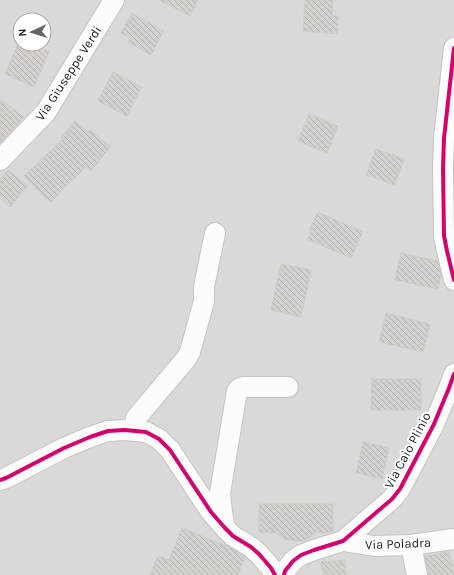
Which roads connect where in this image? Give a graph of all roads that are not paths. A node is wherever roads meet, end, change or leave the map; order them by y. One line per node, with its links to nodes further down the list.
1 (114, 0): 4 (street, Via Giuseppe Verdi)
2 (454, 48): 3 (street)
3 (452, 83): 5 (street)
4 (0, 160)
5 (449, 215): 7 (street)
6 (216, 232): 10 (street)
7 (454, 280)
8 (454, 374): 14 (street, Via Caio Plinio)
9 (288, 387): 12 (street)
10 (134, 430): 11 (street); 12 (street)
11 (0, 480)
12 (225, 528): 16 (street)
13 (454, 539): 15 (street, Via Poladra)
14 (343, 541): 15 (street, Via Poladra); 17 (street, Via Caio Plinio)
15 (411, 545): 18 (street)
16 (275, 575)
17 (284, 575)
18 (417, 575)

